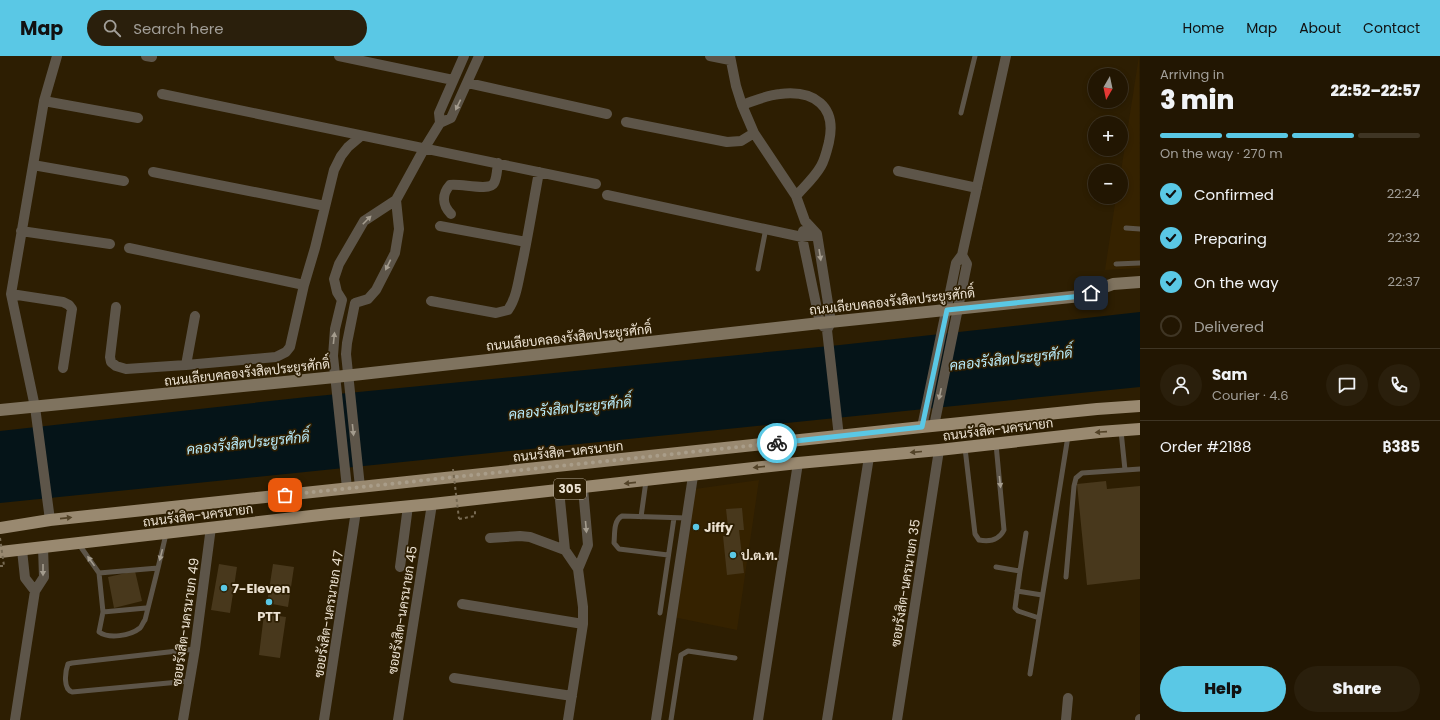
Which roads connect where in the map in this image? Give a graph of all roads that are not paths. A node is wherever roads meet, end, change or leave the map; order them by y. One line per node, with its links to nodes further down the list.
1 (57, 56): 12 (street)
2 (339, 56): 9 (street)
3 (464, 56): 9 (street)
4 (479, 56): 10 (street)
5 (710, 56): 8 (street)
6 (974, 56): 14 (lane)
7 (1006, 56): 29 (street)
8 (730, 58): 13 (street)
9 (452, 80): 18 (street)
10 (468, 83): 15 (street); 18 (street, one-way to 18)
11 (162, 94): 20 (street)
12 (44, 102): 16 (street); 23 (street)
13 (742, 105): 19 (street); 31 (street)
14 (961, 112)
15 (607, 114)
16 (138, 118)
17 (626, 122): 19 (street)
18 (440, 123): 21 (street)
19 (754, 133): 31 (street)
20 (361, 136): 21 (street); 33 (street)
21 (424, 148): 22 (street); 32 (street)
22 (498, 163): 26 (street); 34 (street)
23 (33, 165): 27 (street); 40 (street)
24 (898, 171): 29 (street)
25 (153, 172): 33 (street)
26 (539, 172): 28 (street); 43 (street)
27 (124, 181)
28 (596, 184)
29 (977, 188): 56 (street)
30 (607, 195): 37 (street)
31 (796, 196): 35 (street)
32 (396, 200): 52 (street, one-way to 32); 54 (street, one-way to 54)
33 (325, 206): 50 (street)
34 (451, 214)
35 (805, 221): 41 (street); 42 (street)
36 (440, 226): 43 (street)
37 (766, 228): 42 (street); 48 (lane)
38 (1126, 228): 39 (lane)
39 (1140, 230)
40 (21, 231): 44 (street); 51 (street)
41 (817, 234): 42 (street); 58 (street, one-way to 58)
42 (802, 237): 58 (street)
43 (526, 242): 53 (street)
44 (110, 244)
45 (129, 248): 50 (street)
46 (1140, 263): 47 (lane)
47 (1116, 264)
48 (758, 269)
49 (1140, 282): 56 (street, ถนนเลียบคลองรังสิตประยูรศักดิ์)
50 (304, 285): 59 (street)
51 (11, 294): 60 (street); 64 (street)
52 (342, 300): 54 (street); 61 (street, one-way to 52)
53 (431, 301)
54 (356, 303): 61 (street)
55 (116, 307): 59 (street)
56 (952, 309): 58 (street, ถนนเลียบคลองรังสิตประยูรศักดิ์); 65 (street, one-way to 65); 66 (street)
57 (195, 316): 59 (street)
58 (826, 325): 61 (street, ถนนเลียบคลองรังสิตประยูรศักดิ์); 70 (street)
59 (186, 365)
60 (63, 368)
61 (342, 376): 64 (street, ถนนเลียบคลองรังสิตประยูรศักดิ์); 79 (street, one-way to 79); 81 (street)
62 (1140, 406): 65 (main road, ถนนรังสิต-นครนายก / 305)
63 (0, 410): 64 (street, ถนนเลียบคลองรังสิตประยูรศักดิ์)
64 (36, 413): 90 (street)
65 (935, 421): 66 (main road, ถนนรังสิต-นครนายก / 305)
66 (922, 427): 70 (main road, ถนนรังสิต-นครนายก / 305)
67 (1140, 429): 68 (main road, ถนนรังสิต-นครนายก / 305)
68 (1121, 431): 69 (main road, ถนนรังสิต-นครนายก / 305, one-way to 69); 77 (lane)
69 (1068, 435): 71 (main road, ถนนรังสิต-นครนายก / 305); 111 (lane)
70 (838, 437): 79 (main road, ถนนรังสิต-นครนายก / 305)
71 (996, 443): 72 (main road, ถนนรังสิต-นครนายก / 305); 72 (lane, one-way to 72)
72 (965, 447): 73 (main road, ถนนรังสิต-นครนายก / 305)
73 (939, 450): 74 (main road, ถนนรังสิต-นครนายก / 305, one-way to 74); 134 (street, ซอยรังสิต-นครนายก 35)
74 (868, 457): 75 (main road, ถนนรังสิต-นครนายก / 305); 133 (street)
75 (798, 463): 78 (main road, ถนนรังสิต-นครนายก / 305, one-way to 78); 132 (street)
76 (1140, 469): 77 (lane)
77 (1125, 470): 108 (lane)
78 (693, 476): 80 (main road, ถนนรังสิต-นครนายก / 305); 89 (street)
79 (359, 481): 81 (main road, ถนนรังสิต-นครนายก / 305)
80 (646, 481): 82 (main road, ถนนรังสิต-นครนายก / 305, one-way to 82); 87 (lane)
81 (347, 482): 90 (main road, ถนนรังสิต-นครนายก / 305, one-way to 81)
82 (583, 488): 83 (main road, ถนนรังสิต-นครนายก / 305); 105 (street, one-way to 105)
83 (559, 490): 84 (main road, ถนนรังสิต-นครนายก / 305); 99 (street)
84 (432, 504): 85 (main road, ถนนรังสิต-นครนายก / 305); 128 (street, ซอยรังสิต-นครนายก 45)
85 (408, 506): 86 (main road, ถนนรังสิต-นครนายก / 305); 102 (street)
86 (356, 511): 91 (main road, ถนนรังสิต-นครนายก / 305); 127 (street, ซอยรังสิต-นครนายก 47)
87 (641, 517): 88 (lane); 101 (lane)
88 (674, 518): 89 (lane); 101 (lane)
89 (687, 518): 130 (street)
90 (50, 520): 92 (main road, ถนนรังสิต-นครนายก / 305)
91 (211, 527): 93 (main road, ถนนรังสิต-นครนายก / 305); 118 (street, ซอยรังสิต-นครนายก 49)
92 (0, 528)
93 (167, 533): 96 (main road, ถนนรังสิต-นครนายก / 305); 104 (lane, one-way to 104)
94 (1026, 533): 106 (lane)
95 (490, 538): 99 (street)
96 (78, 543): 97 (main road, ถนนรังสิต-นครนายก / 305); 107 (lane, one-way to 96)
97 (43, 547): 98 (main road, ถนนรังสิต-นครนายก / 305); 109 (street, one-way to 109)
98 (22, 550): 100 (main road, ถนนรังสิต-นครนายก / 305); 109 (street)
99 (565, 550): 105 (street)
100 (0, 552)
101 (668, 556): 115 (lane)
102 (400, 567)
103 (996, 567): 106 (lane)
104 (158, 568): 107 (lane); 113 (lane)
105 (578, 569): 117 (street)
106 (1020, 571): 110 (lane)
107 (99, 573): 114 (lane)
108 (1066, 577)
109 (35, 591): 125 (street)
110 (1017, 591): 111 (lane); 116 (lane)
111 (1042, 595): 116 (lane)
112 (462, 604): 117 (street)
113 (146, 608): 114 (lane); 114 (lane)
114 (102, 612)
115 (660, 614)
116 (1039, 618): 120 (lane)
117 (583, 624): 123 (street)
118 (195, 649): 122 (street, ซอยรังสิต-นครนายก 49); 122 (lane)
119 (735, 658): 131 (lane)
120 (1030, 674)
121 (454, 678): 123 (street)
122 (190, 681): 126 (street, ซอยรังสิต-นครนายก 49)
123 (572, 696): 129 (street)
124 (1068, 698): 135 (street)
125 (15, 720)
126 (183, 720)
127 (324, 720)
128 (398, 720)
129 (568, 720)
130 (656, 720)
131 (671, 720)
132 (758, 720)
133 (827, 720)
134 (897, 720)
135 (1066, 720)

